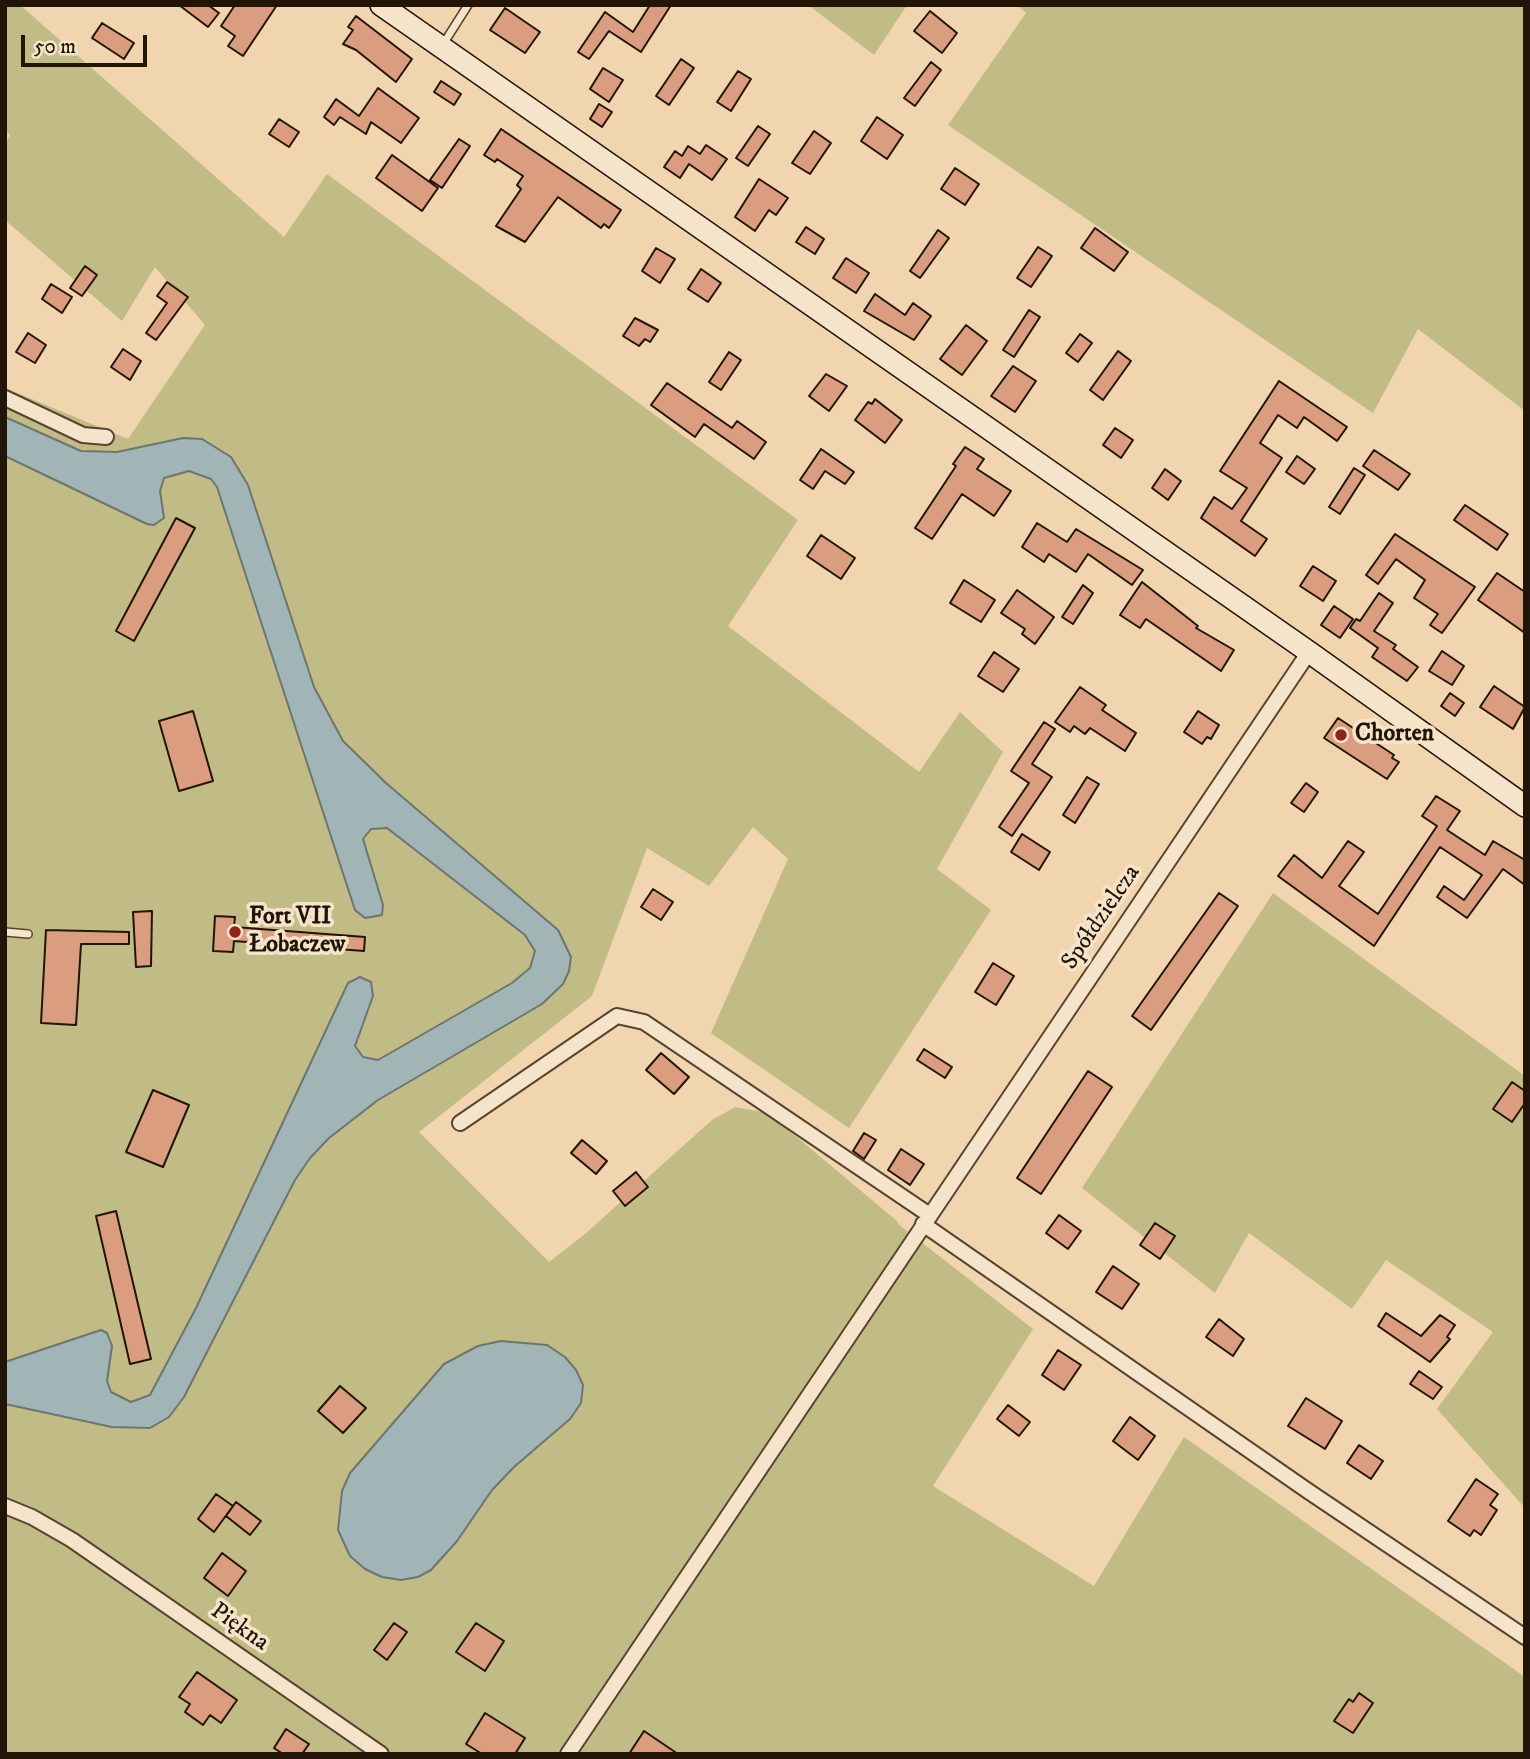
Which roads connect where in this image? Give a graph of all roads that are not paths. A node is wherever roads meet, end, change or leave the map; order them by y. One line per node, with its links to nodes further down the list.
1 (381, 5): 3 (main road)
2 (468, 5): 3 (lane)
3 (442, 47): 6 (main road)
4 (5, 398): 5 (street)
5 (106, 437)
6 (1309, 652): 7 (main road); 11 (street, Spółdzielcza)
7 (1525, 806)
8 (5, 932): 9 (lane)
9 (28, 934)
10 (460, 1123): 11 (street)
11 (927, 1216): 13 (street); 15 (street, Spółdzielcza)
12 (5, 1506): 14 (street, Piękna)
13 (1525, 1637)
14 (381, 1754)
15 (568, 1754)

